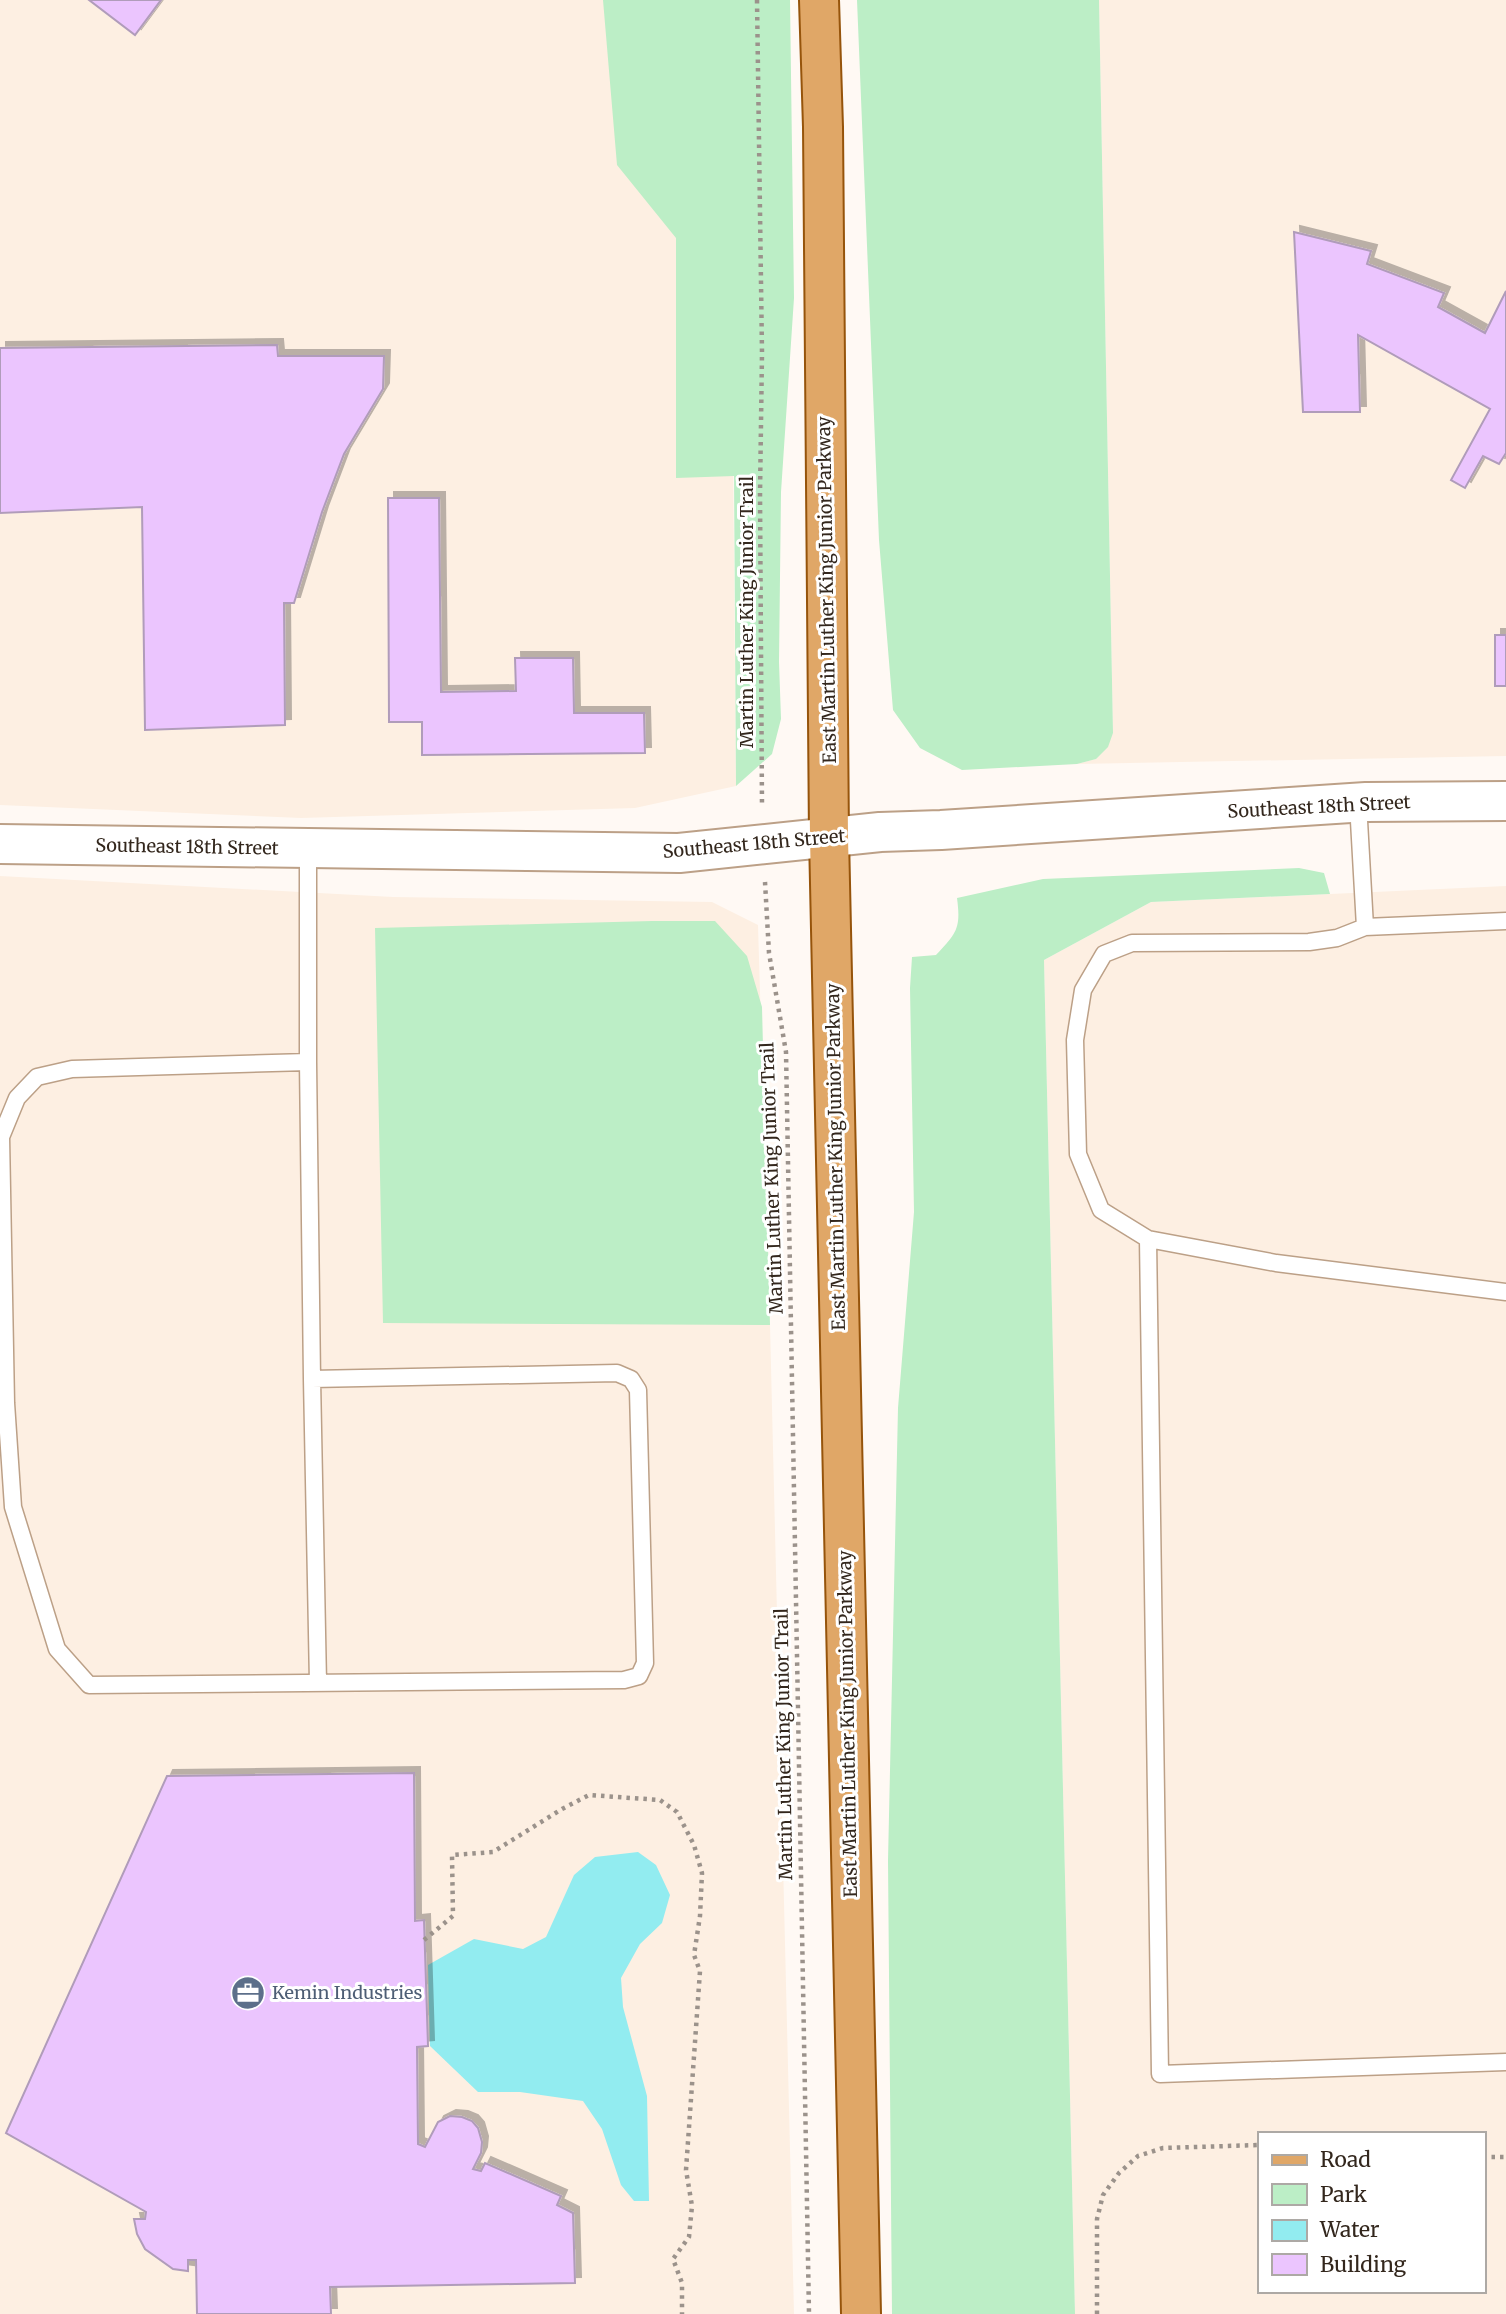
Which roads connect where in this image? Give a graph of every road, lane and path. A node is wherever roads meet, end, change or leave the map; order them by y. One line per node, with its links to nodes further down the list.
1 (757, 0): 7 (path, Martin Luther King Junior Trail)
2 (819, 0): 5 (main road, East Martin Luther King Junior Parkway)
3 (1506, 801): 4 (street, Southeast 18th Street)
4 (1358, 803): 5 (street, Southeast 18th Street); 10 (lane)
5 (829, 837): 7 (street, Southeast 18th Street); 25 (main road, East Martin Luther King Junior Parkway)
6 (0, 844): 8 (street, Southeast 18th Street)
7 (762, 844): 8 (street, Southeast 18th Street); 24 (path, Martin Luther King Junior Trail)
8 (308, 848): 11 (lane)
9 (1506, 921): 10 (lane)
10 (1366, 928): 12 (lane)
11 (307, 1062): 14 (lane); 15 (lane)
12 (1148, 1239): 13 (lane); 19 (lane)
13 (1506, 1292)
14 (3, 1365): 16 (lane)
15 (312, 1379): 17 (lane); 17 (lane)
16 (3, 1403): 17 (lane)
17 (318, 1683)
18 (424, 1940): 23 (path)
19 (1506, 2062)
20 (1258, 2145): 26 (path)
21 (1485, 2157): 22 (path)
22 (1506, 2158)
23 (682, 2314)
24 (809, 2314)
25 (861, 2314)
26 (1097, 2314)

